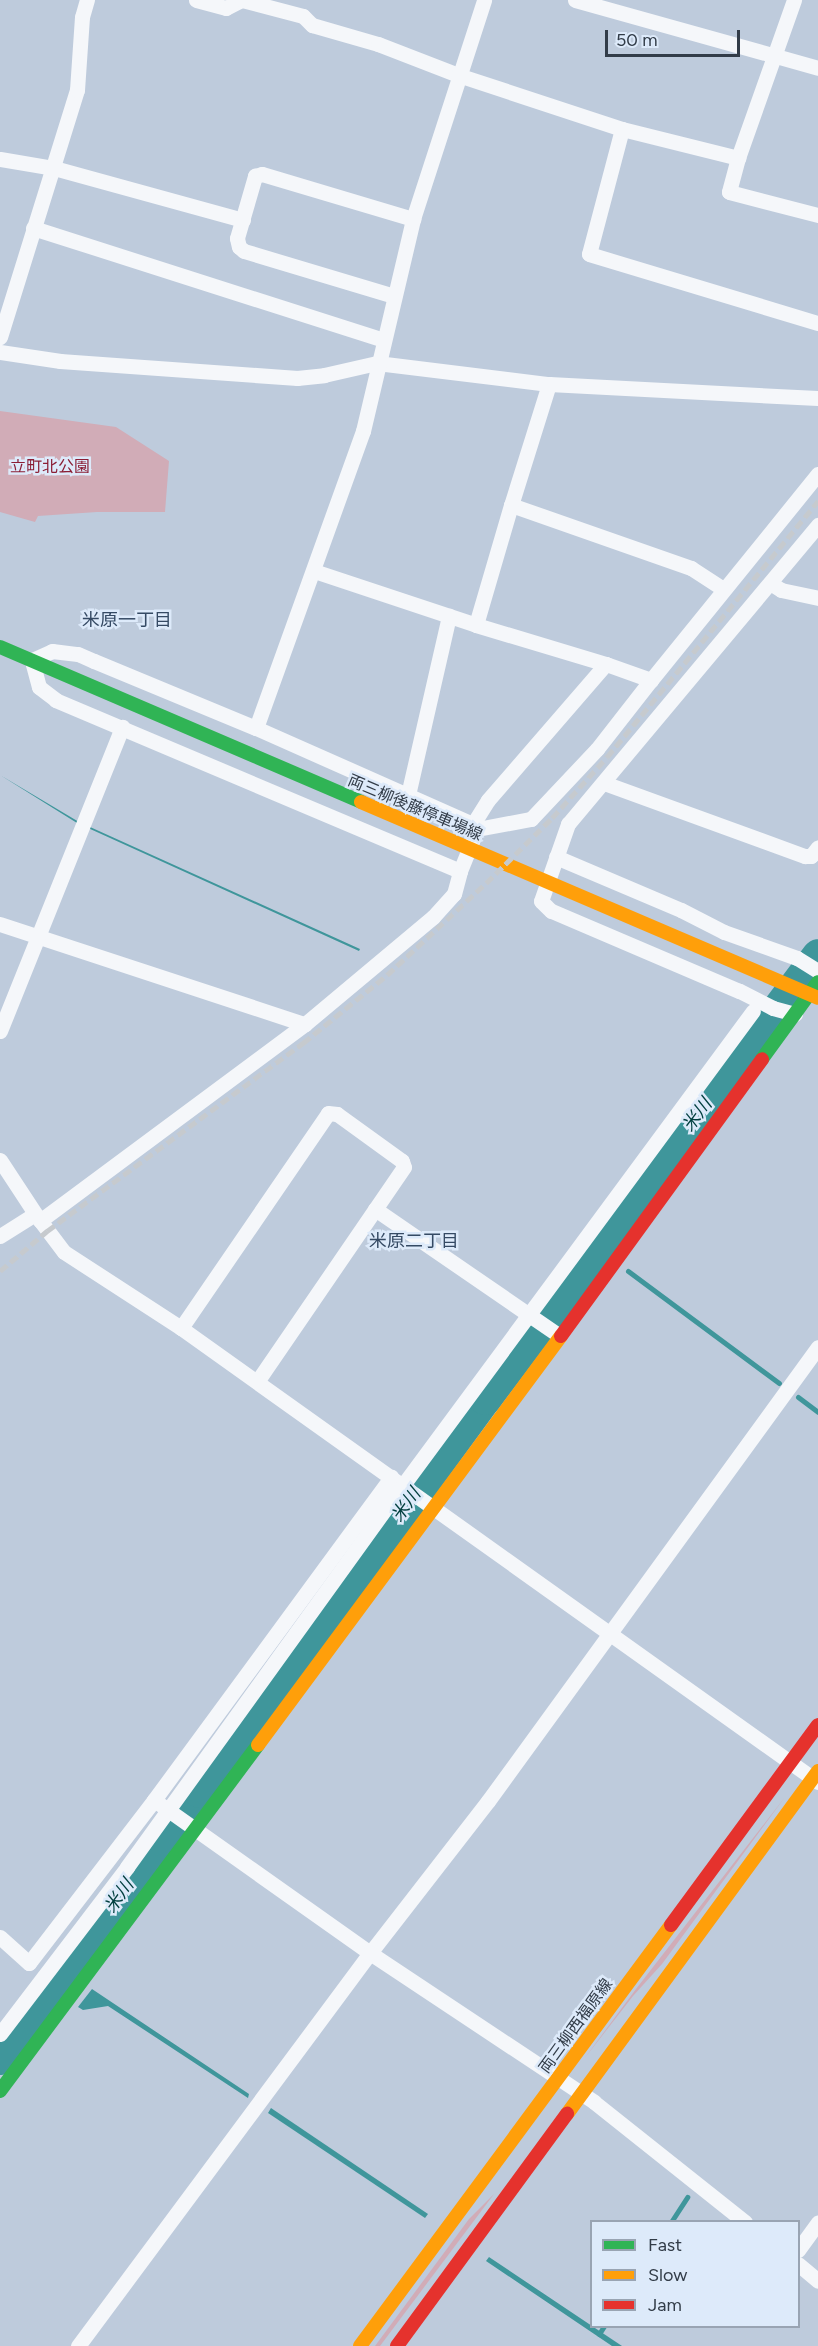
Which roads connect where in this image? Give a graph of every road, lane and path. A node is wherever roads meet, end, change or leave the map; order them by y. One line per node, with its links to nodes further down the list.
1 (87, 0): 13 (street)
2 (196, 0): 3 (street)
3 (242, 0): 9 (street)
4 (484, 0): 9 (street)
5 (574, 0): 7 (street)
6 (794, 0): 7 (street)
7 (774, 57): 8 (street); 11 (street)
8 (818, 68)
9 (458, 75): 10 (street); 15 (street)
10 (622, 129): 11 (street); 19 (street)
11 (738, 158): 14 (street)
12 (0, 159): 13 (street)
13 (54, 168): 16 (street); 17 (street)
14 (818, 215)
15 (413, 219): 16 (street); 18 (street)
16 (243, 220): 18 (street)
17 (33, 228): 20 (street); 21 (street)
18 (394, 296): 21 (street)
19 (818, 323)
20 (0, 337)
21 (383, 340): 23 (street)
22 (0, 352): 23 (street)
23 (377, 363): 24 (street); 29 (street)
24 (549, 384): 25 (street); 27 (street)
25 (818, 398)
26 (818, 474): 31 (street)
27 (511, 505): 31 (street); 34 (street)
28 (818, 525): 30 (street)
29 (314, 571): 33 (street); 40 (street)
30 (770, 584): 32 (street); 41 (street)
31 (723, 589): 38 (street)
32 (818, 598)
33 (448, 616): 34 (street); 42 (street)
34 (476, 625): 37 (street)
35 (0, 647): 36 (main road, 両三柳後藤停車場線)
36 (33, 660): 39 (street); 40 (street); 51 (main road, 両三柳後藤停車場線)
37 (606, 664): 38 (street); 43 (street)
38 (651, 680): 43 (street)
39 (122, 727): 46 (street); 48 (street)
40 (256, 728): 42 (street)
41 (604, 783): 44 (street); 45 (street)
42 (408, 795): 43 (street)
43 (475, 827): 46 (street)
44 (818, 847)
45 (556, 857): 49 (street); 53 (street)
46 (460, 871): 54 (street)
47 (0, 924): 48 (street)
48 (38, 937): 54 (street); 55 (street)
49 (818, 971)
50 (818, 982): 51 (main road)
51 (811, 995): 53 (main road)
52 (753, 1011): 60 (street)
53 (795, 1014): 62 (main road)
54 (305, 1024): 58 (street)
55 (0, 1031)
56 (0, 1160): 58 (street)
57 (375, 1209): 60 (street); 61 (street); 64 (street)
58 (38, 1218): 59 (street); 61 (street)
59 (0, 1236)
60 (531, 1314): 62 (street); 65 (street)
61 (182, 1328): 64 (street)
62 (557, 1333): 66 (main road)
63 (818, 1347): 67 (street)
64 (257, 1382): 65 (street)
65 (400, 1483): 66 (street); 71 (street)
66 (431, 1504): 67 (street); 72 (main road)
67 (609, 1632): 69 (street); 74 (street)
68 (818, 1725): 69 (main road, 両三柳西福原線)
69 (790, 1763): 70 (street); 76 (main road, 両三柳西福原線)
70 (816, 1777): 78 (main road)
71 (160, 1805): 72 (street); 73 (street); 75 (street)
72 (194, 1830): 74 (street); 77 (main road)
73 (0, 1937)
74 (370, 1953): 76 (street); 84 (street)
75 (0, 2034)
76 (559, 2077): 78 (street); 85 (main road, 両三柳西福原線)
77 (0, 2091)
78 (581, 2093): 79 (street); 86 (main road)
79 (742, 2220)
80 (818, 2222): 81 (street)
81 (800, 2247)
82 (800, 2266): 83 (street)
83 (818, 2281)
84 (78, 2346)
85 (360, 2346)
86 (397, 2346)

